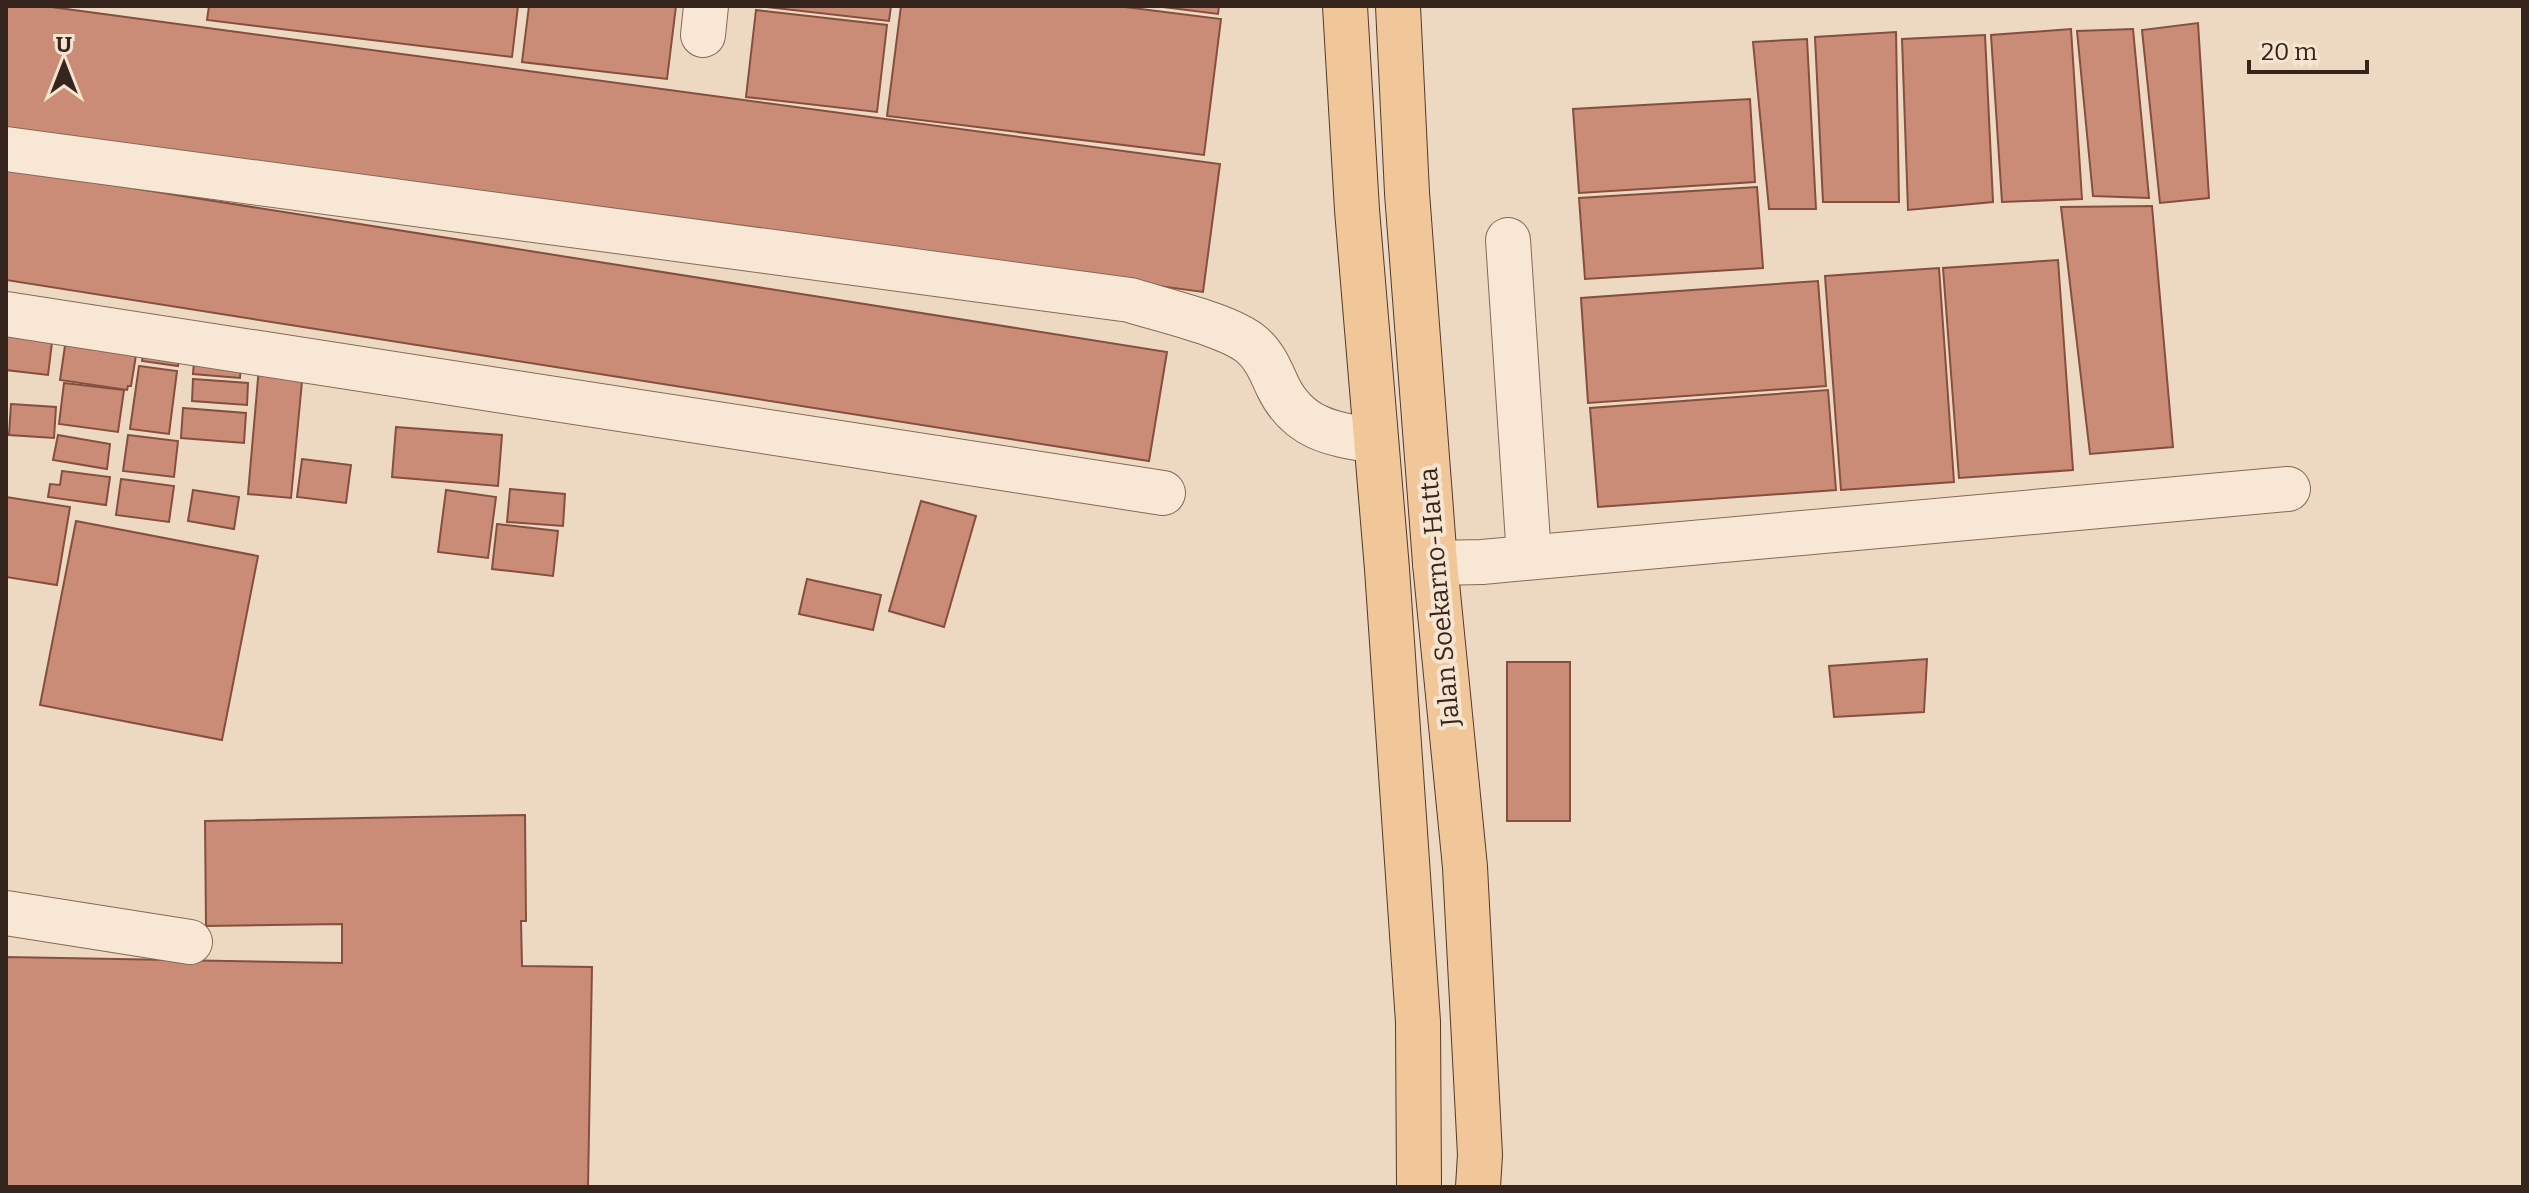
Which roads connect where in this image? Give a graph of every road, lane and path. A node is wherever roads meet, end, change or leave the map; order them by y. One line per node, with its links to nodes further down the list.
1 (1345, 6): 6 (main road, Jalan Soekarno-Hatta)
2 (1398, 6): 10 (main road, Jalan Soekarno-Hatta)
3 (6, 149): 6 (lane)
4 (1508, 240): 9 (lane)
5 (6, 314): 8 (lane)
6 (1376, 441): 13 (main road, Jalan Soekarno-Hatta)
7 (2288, 489): 9 (lane)
8 (1163, 493)
9 (1529, 557): 10 (lane)
10 (1435, 563): 14 (main road, Jalan Soekarno-Hatta)
11 (6, 913): 12 (lane)
12 (190, 942)
13 (1419, 1187)
14 (1478, 1187)

